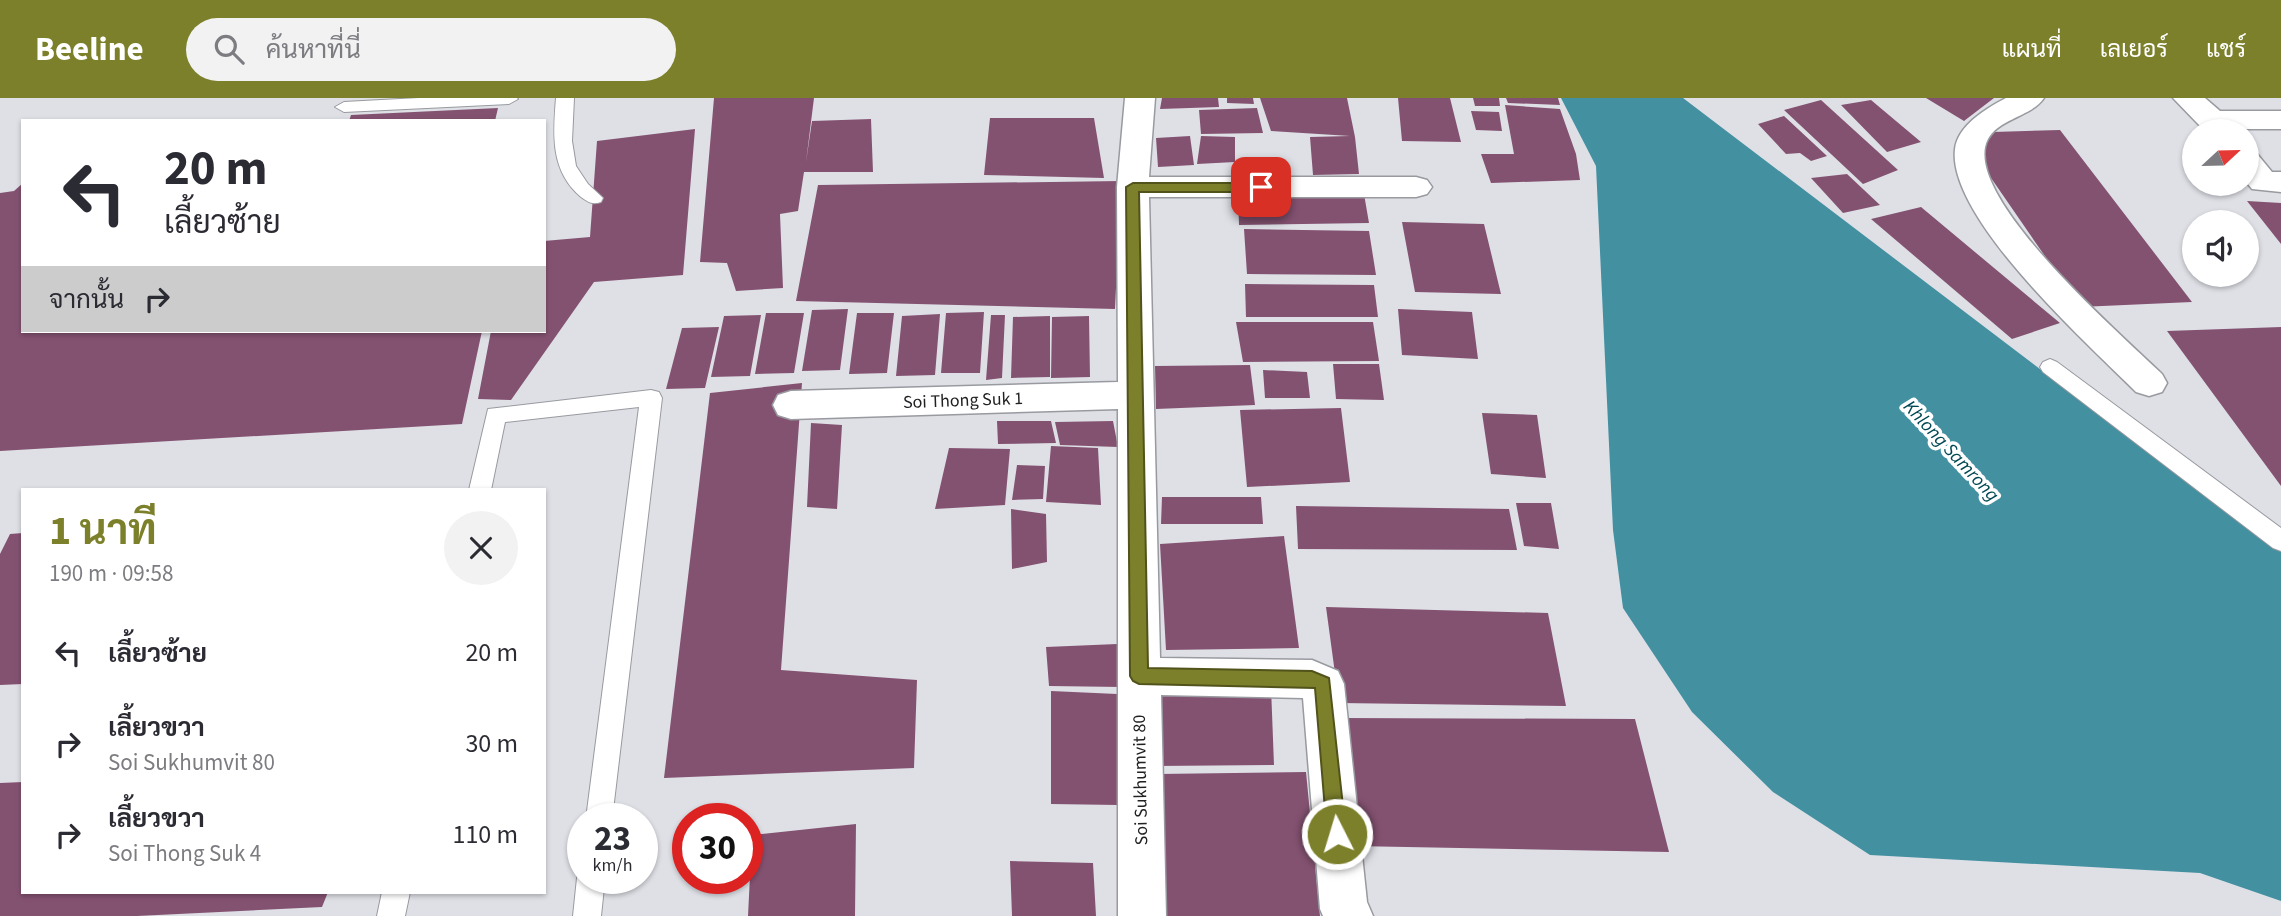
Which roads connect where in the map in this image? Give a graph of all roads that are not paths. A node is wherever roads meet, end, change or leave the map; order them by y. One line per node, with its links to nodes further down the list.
1 (565, 98): 15 (lane)
2 (1140, 98): 13 (street, Soi Sukhumvit 80)
3 (2029, 98): 17 (street)
4 (2188, 98): 8 (street)
5 (509, 99): 6 (lane); 7 (lane)
6 (343, 109)
7 (504, 119)
8 (2211, 119)
9 (2281, 120): 10 (street)
10 (2259, 122)
11 (2259, 177): 12 (street)
12 (2281, 182)
13 (1133, 187): 14 (street); 18 (street, Soi Sukhumvit 80)
14 (1416, 187)
15 (594, 198)
16 (2050, 367): 21 (lane)
17 (2149, 383)
18 (1135, 395): 19 (street, Soi Thong Suk 1); 22 (street, Soi Sukhumvit 80)
19 (791, 405)
20 (480, 488): 23 (lane)
21 (2281, 541)
22 (1139, 676): 28 (street, Soi Sukhumvit 80); 29 (street)
23 (601, 803)
24 (396, 894): 26 (lane)
25 (589, 894): 27 (lane)
26 (391, 916)
27 (587, 916)
28 (1142, 916)
29 (1349, 916)

